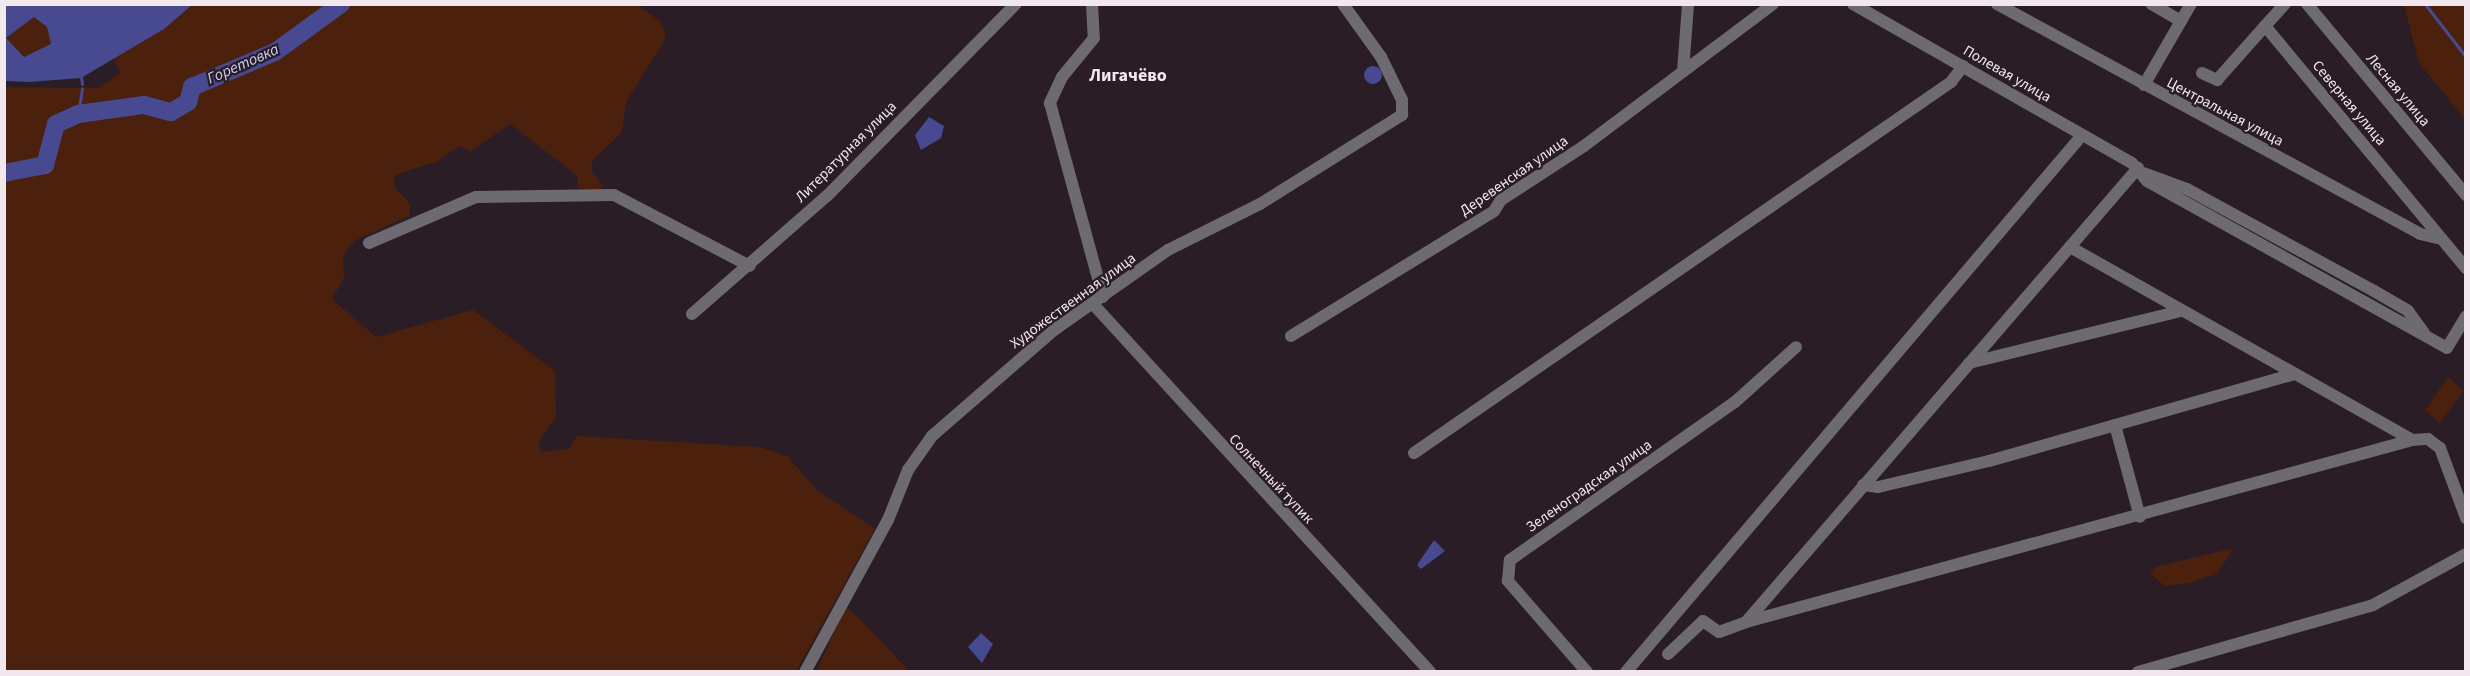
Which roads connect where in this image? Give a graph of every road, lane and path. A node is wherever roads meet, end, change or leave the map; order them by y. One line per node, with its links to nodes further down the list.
1 (1016, 4): 26 (street, Литературная улица)
2 (1092, 4): 28 (street)
3 (1343, 4): 28 (street, Художественная улица)
4 (1688, 4): 15 (street)
5 (1773, 4): 15 (street, Деревенская улица)
6 (1853, 4): 14 (street, Полевая улица)
7 (1997, 4): 17 (street, Центральная улица)
8 (2152, 4): 12 (street)
9 (2191, 4): 12 (street)
10 (2285, 4): 13 (street)
11 (2307, 4): 20 (street, Лесная улица)
12 (2181, 21): 17 (street)
13 (2265, 26): 16 (street); 21 (street, Северная улица)
14 (1963, 66): 19 (street, Полевая улица); 39 (street)
15 (1683, 71): 33 (street, Деревенская улица)
16 (2202, 73)
17 (2144, 85): 21 (street, Центральная улица)
18 (2078, 140): 49 (street)
19 (2140, 170): 22 (street, Полевая улица); 24 (street); 25 (street, Полевая улица)
20 (2466, 195)
21 (2441, 240): 27 (street, Северная улица)
22 (2283, 241): 25 (street); 32 (street, Полевая улица)
23 (369, 243): 26 (street)
24 (2070, 247): 29 (street); 35 (street)
25 (2277, 253): 32 (street, Полевая улица)
26 (750, 266): 30 (street, Литературная улица)
27 (2466, 268)
28 (1098, 300): 46 (street, Художественная улица); 47 (street, Солнечный тупик)
29 (2181, 311): 35 (street); 36 (street)
30 (692, 314)
31 (2466, 316): 32 (street, Полевая улица)
32 (2424, 333)
33 (1291, 336)
34 (1797, 347): 48 (street, Зеленоградская улица)
35 (1969, 363): 40 (street)
36 (2295, 374): 37 (street); 38 (street)
37 (2115, 425): 40 (street); 41 (street)
38 (2412, 440): 41 (street); 42 (street)
39 (1414, 453)
40 (1863, 485): 44 (street)
41 (2140, 517): 44 (street)
42 (2466, 518)
43 (2466, 554): 50 (street)
44 (1746, 622): 45 (street)
45 (1668, 654)
46 (805, 672)
47 (1430, 672)
48 (1587, 672)
49 (1626, 672)
50 (2138, 672)

